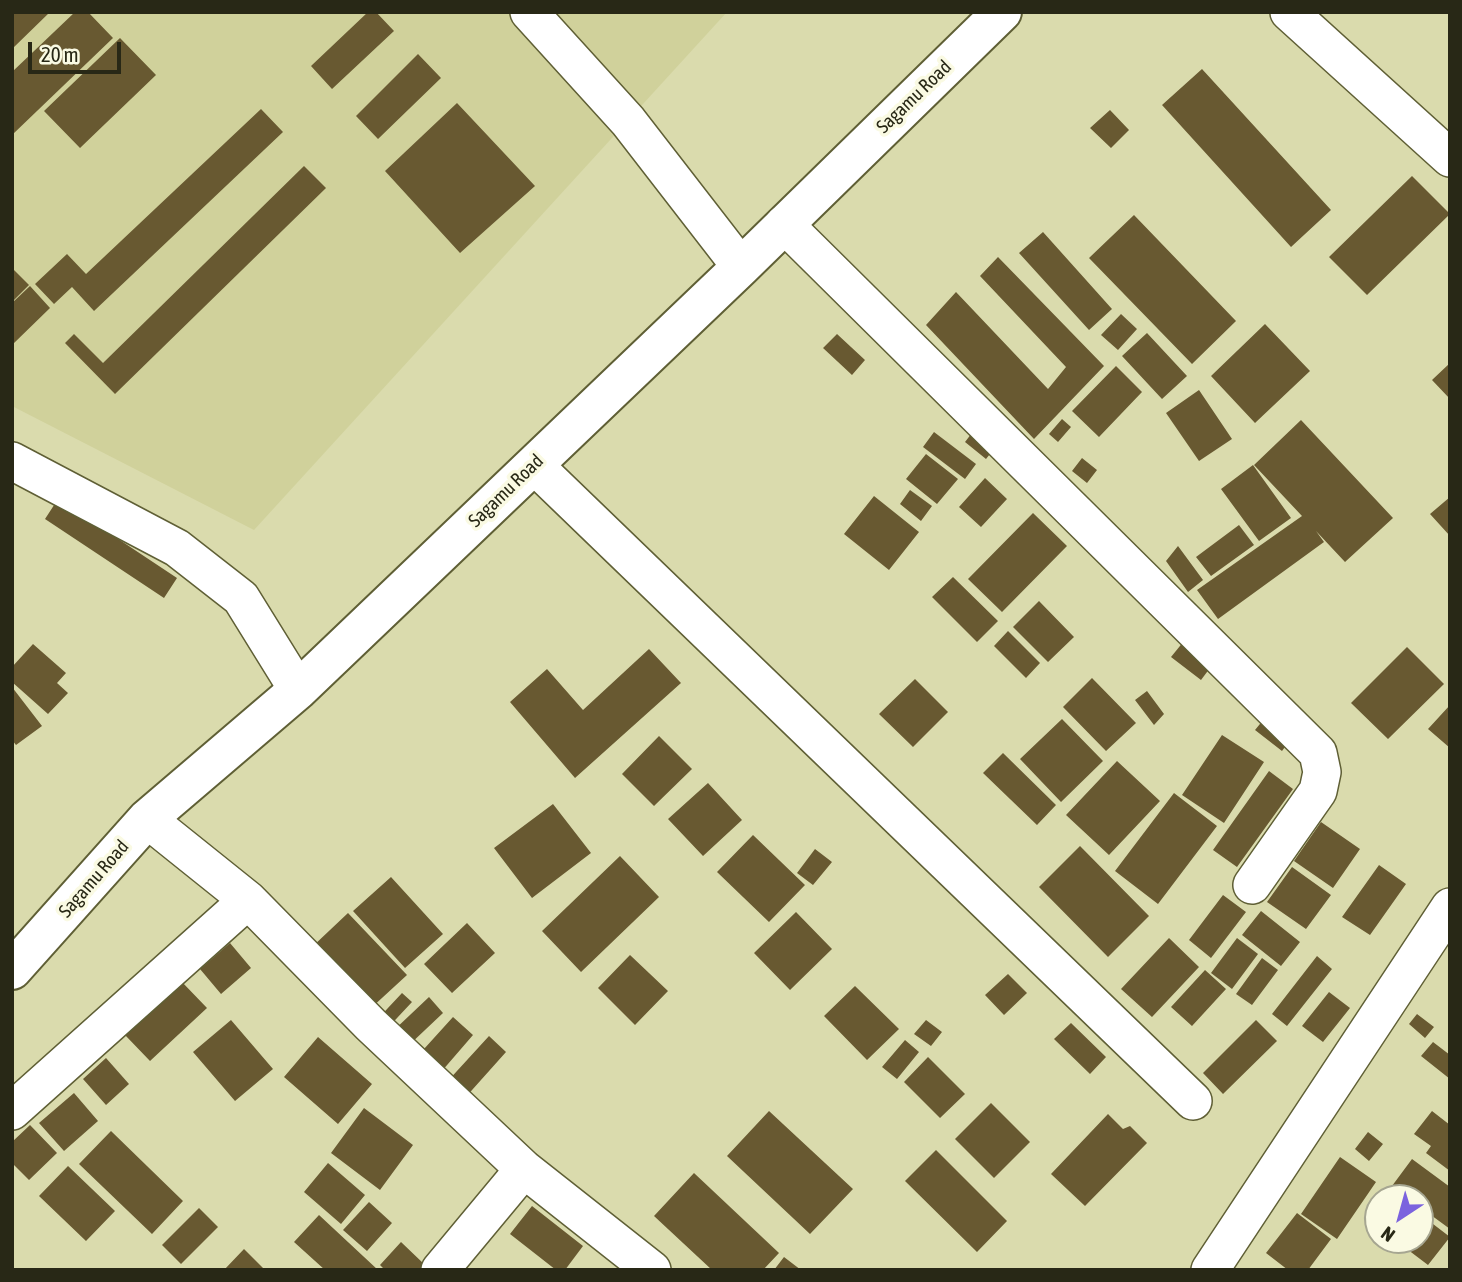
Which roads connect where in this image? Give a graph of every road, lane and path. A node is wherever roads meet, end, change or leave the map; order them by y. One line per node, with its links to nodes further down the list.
1 (529, 12): 6 (street)
2 (1002, 12): 5 (highway, Sagamu Road)
3 (1289, 12): 4 (street)
4 (1450, 158)
5 (784, 224): 6 (highway, Sagamu Road); 11 (street)
6 (741, 267): 8 (highway, Sagamu Road)
7 (12, 460): 9 (street)
8 (534, 465): 9 (highway, Sagamu Road); 15 (street)
9 (298, 690): 10 (highway, Sagamu Road)
10 (147, 819): 12 (street); 14 (highway, Sagamu Road)
11 (1252, 885)
12 (248, 900): 16 (street); 17 (street)
13 (1450, 907): 20 (street)
14 (12, 970)
15 (1193, 1101)
16 (12, 1111)
17 (524, 1169): 18 (street); 19 (street)
18 (440, 1270)
19 (652, 1270)
20 (1209, 1270)

